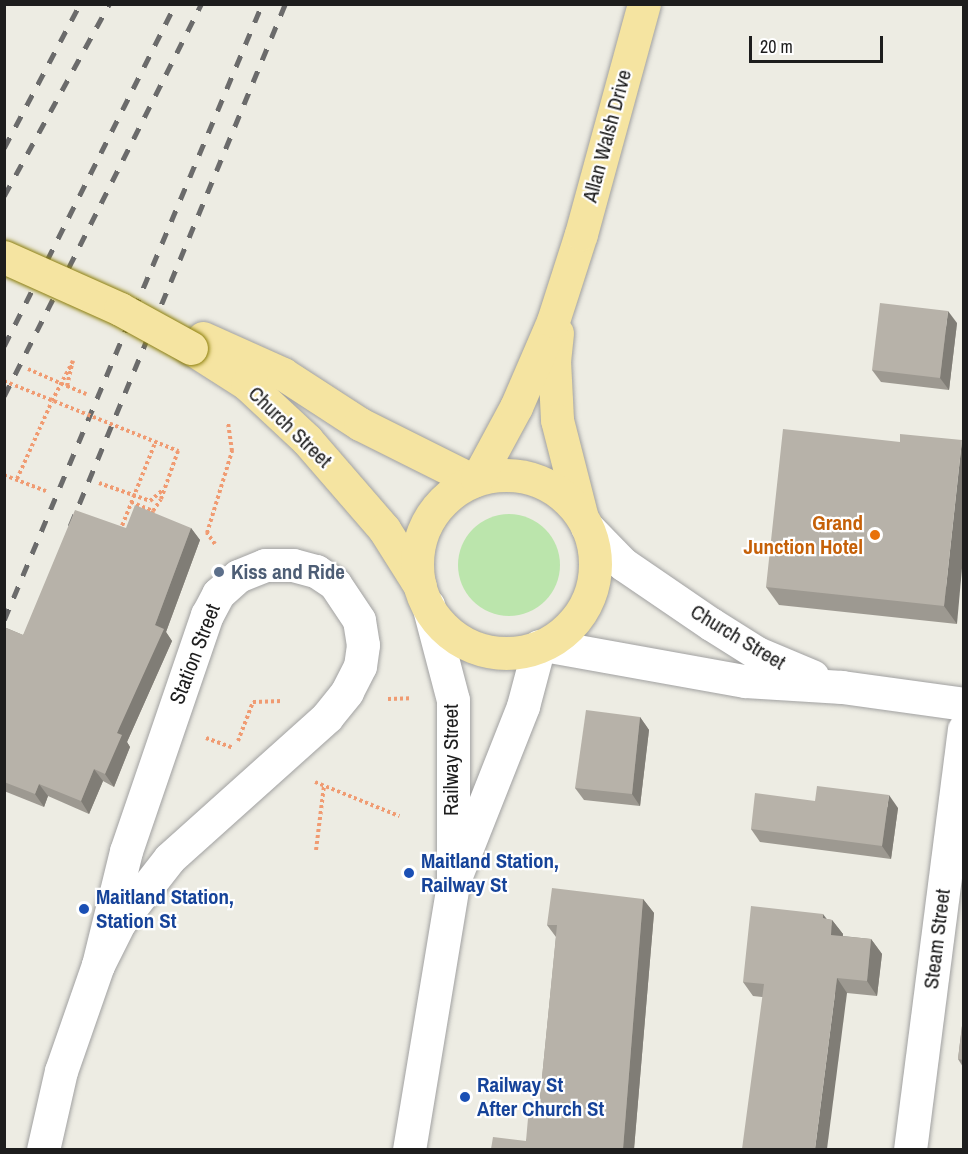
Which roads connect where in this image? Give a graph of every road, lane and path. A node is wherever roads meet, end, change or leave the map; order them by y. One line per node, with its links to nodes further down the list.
1 (644, 4): 3 (main road, Allan Walsh Drive)
2 (4, 257): 4 (main road, Church Street, bridge)
3 (571, 267): 14 (main road, Allan Walsh Drive); 20 (main road, Allan Walsh Drive)
4 (193, 341): 14 (main road, Church Street); 22 (main road, Church Street)
5 (28, 369): 7 (path)
6 (4, 381): 9 (path, bridge)
7 (67, 386): 8 (path); 9 (path, bridge)
8 (86, 394)
9 (52, 401): 11 (path, bridge); 13 (path)
10 (228, 414): 19 (path)
11 (155, 443): 16 (path, bridge); 21 (path)
12 (4, 474): 13 (path)
13 (17, 479): 17 (path)
14 (476, 480): 20 (main road); 22 (main road)
15 (99, 483): 16 (path)
16 (164, 489): 18 (path)
17 (46, 491)
18 (153, 511)
19 (209, 521)
20 (584, 521): 23 (main road); 24 (street, Church Street)
21 (118, 534)
22 (424, 596): 23 (main road); 29 (street, Railway Street)
23 (541, 645): 24 (street, Church Street); 29 (street, Railway Street)
24 (842, 687): 25 (street, Church Street)
25 (963, 704)
26 (963, 729): 33 (street, Steam Street)
27 (324, 786): 28 (path)
28 (316, 850)
29 (453, 883): 32 (street, Railway Street)
30 (98, 965): 30 (street, Station Street); 31 (street, Station Street)
31 (43, 1149)
32 (409, 1149)
33 (910, 1149)

